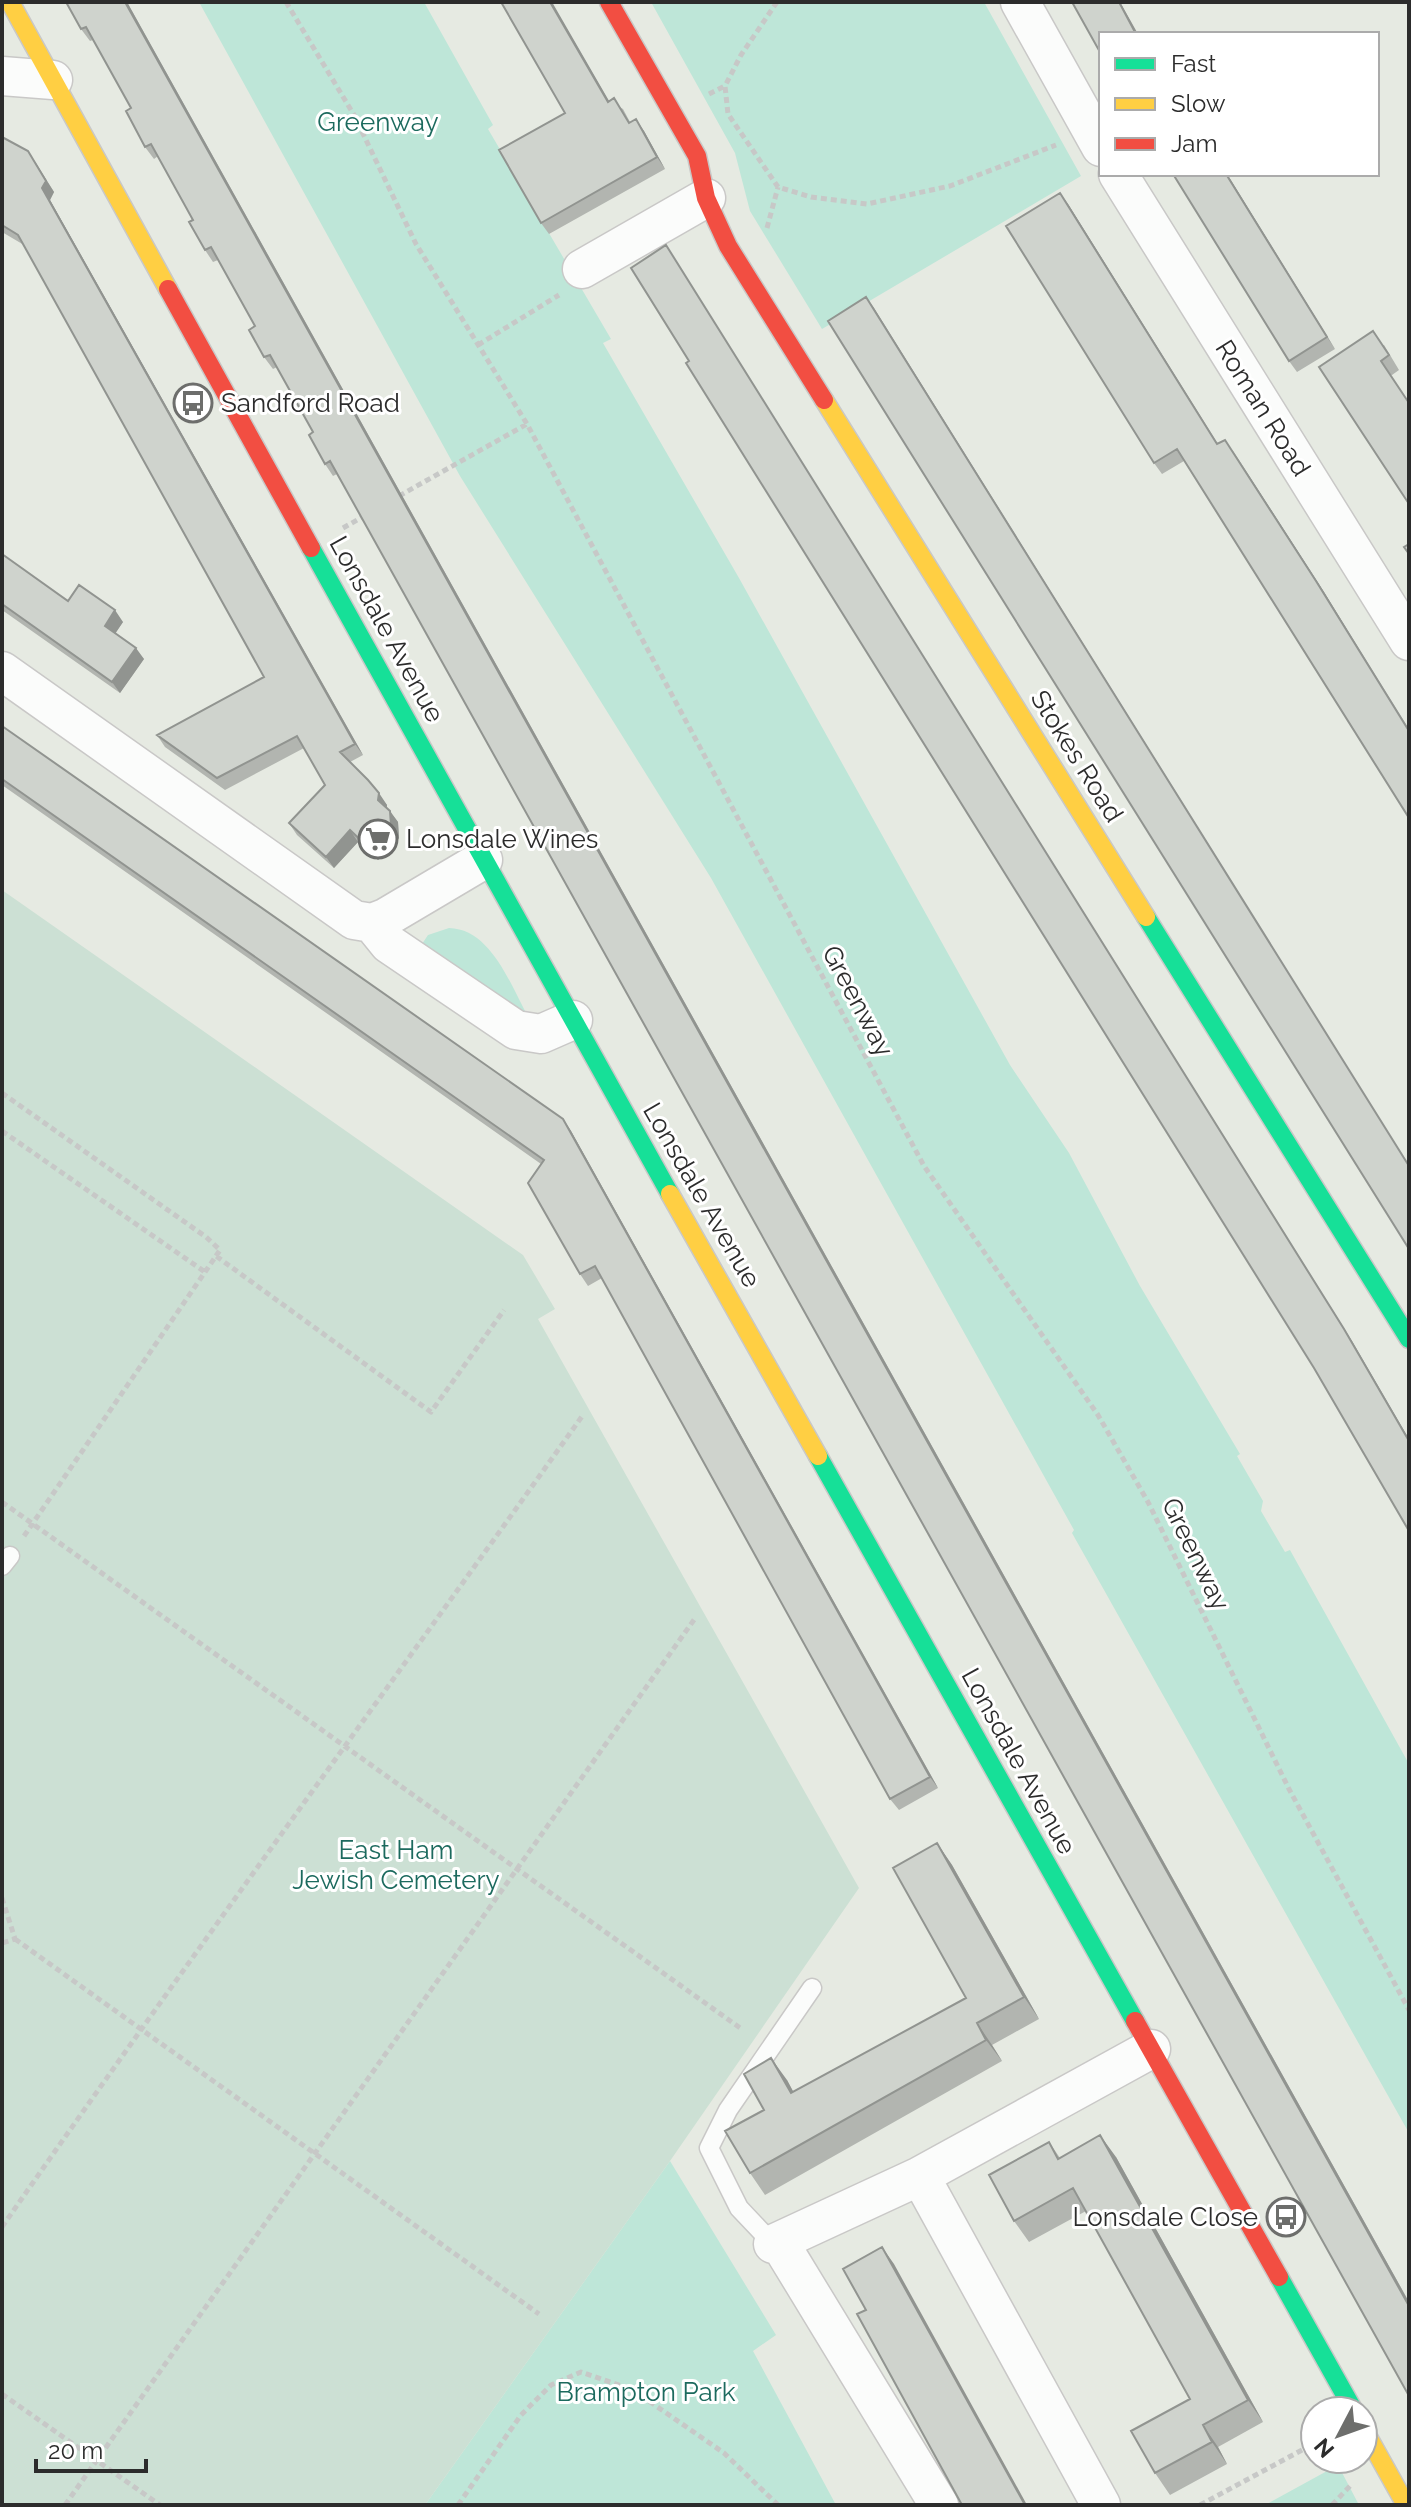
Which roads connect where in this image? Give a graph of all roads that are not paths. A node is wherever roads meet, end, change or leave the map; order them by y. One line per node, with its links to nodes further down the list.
1 (10, 2): 5 (street, Lonsdale Avenue)
2 (609, 2): 8 (street, Stokes Road)
3 (1020, 2): 6 (street)
4 (2, 76): 5 (street)
5 (53, 80): 12 (street, Lonsdale Avenue)
6 (1099, 143)
7 (1119, 176): 10 (street, Roman Road)
8 (706, 198): 9 (street); 15 (street, Stokes Road)
9 (572, 281)
10 (1409, 641)
11 (2, 671): 13 (street)
12 (483, 860): 13 (street); 14 (street, Lonsdale Avenue)
13 (372, 923): 14 (street)
14 (573, 1020): 17 (street, Lonsdale Avenue)
15 (1405, 1322)
16 (812, 1988): 19 (lane)
17 (1151, 2049): 18 (street); 20 (street, Lonsdale Avenue)
18 (920, 2176): 19 (street); 23 (street)
19 (776, 2243): 22 (street)
20 (1345, 2395)
21 (1379, 2457): 24 (street)
22 (939, 2505)
23 (1101, 2505)
24 (1406, 2505)

